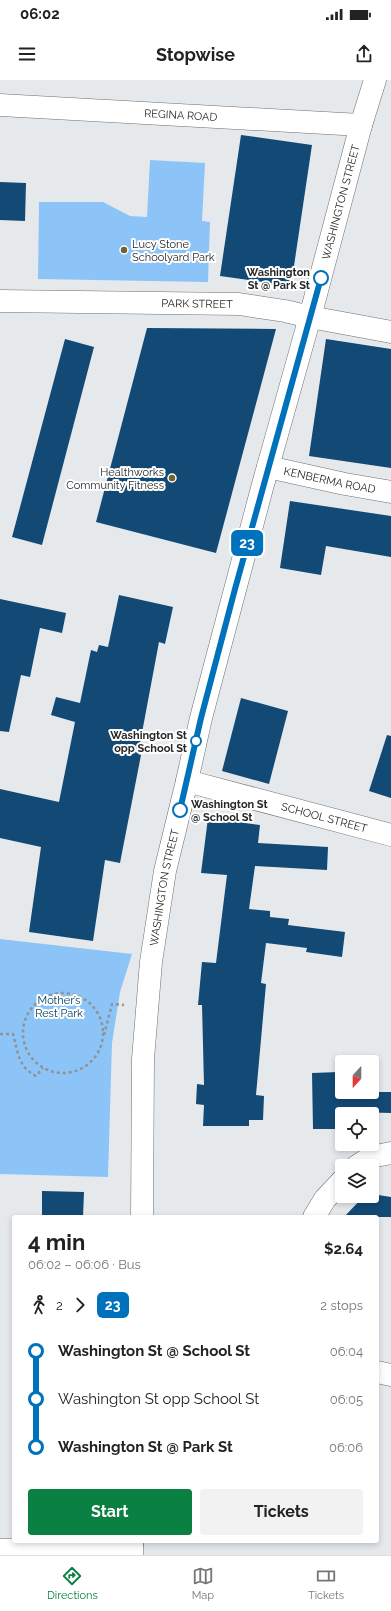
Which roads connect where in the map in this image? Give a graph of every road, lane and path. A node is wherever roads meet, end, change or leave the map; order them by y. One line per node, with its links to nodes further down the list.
1 (375, 80): 3 (street, WASHINGTON STREET)
2 (0, 105): 3 (street, REGINA ROAD)
3 (361, 125): 5 (street, WASHINGTON STREET)
4 (1, 304): 5 (street, PARK STREET)
5 (310, 317): 6 (street, PARK STREET); 7 (street, WASHINGTON STREET)
6 (391, 332)
7 (268, 467): 8 (street, KENBERMA ROAD); 9 (street, WASHINGTON STREET)
8 (391, 492)
9 (187, 781): 10 (street, SCHOOL STREET); 11 (street, WASHINGTON STREET)
10 (391, 835)
11 (147, 1006): 13 (path); 18 (street, WASHINGTON STREET)
12 (0, 1034): 14 (path)
13 (103, 1037): 14 (path); 14 (path)
14 (43, 1068)
15 (391, 1153): 16 (street)
16 (368, 1159)
17 (335, 1189): 19 (street)
18 (142, 1215)
19 (315, 1215)
20 (379, 1372): 21 (street)
21 (391, 1375)
22 (132, 1547): 23 (street)
23 (0, 1550)

